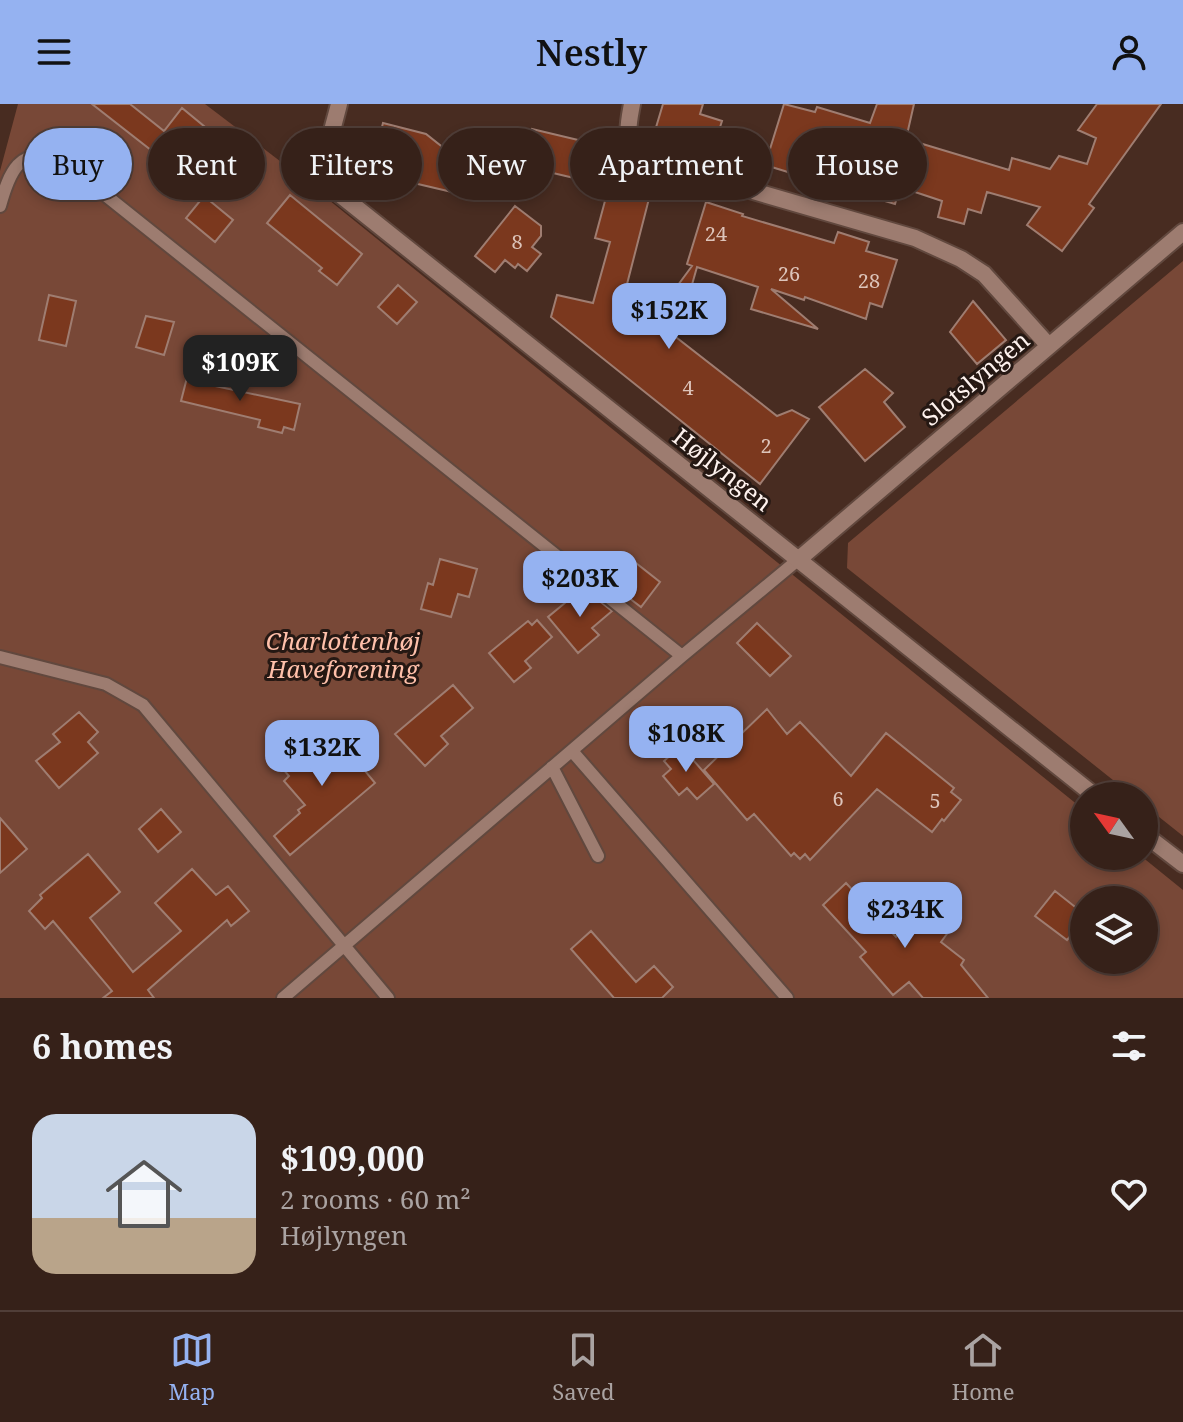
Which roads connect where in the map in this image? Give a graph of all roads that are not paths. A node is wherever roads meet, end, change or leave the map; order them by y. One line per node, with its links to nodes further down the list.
1 (339, 104): 6 (street, Højlyngen)
2 (632, 104): 5 (street)
3 (0, 206): 7 (lane)
4 (1183, 232): 5 (street, Slotslyngen)
5 (1049, 346): 6 (street, Slotslyngen)
6 (799, 559): 7 (lane); 11 (street, Højlyngen)
7 (682, 656): 9 (lane)
8 (0, 657): 15 (lane)
9 (572, 751): 10 (lane); 18 (lane)
10 (552, 767): 13 (lane); 15 (lane)
11 (1078, 782)
12 (1158, 845): 14 (street)
13 (598, 856)
14 (1183, 864)
15 (344, 946): 16 (lane); 17 (lane)
16 (283, 998)
17 (388, 998)
18 (787, 998)

